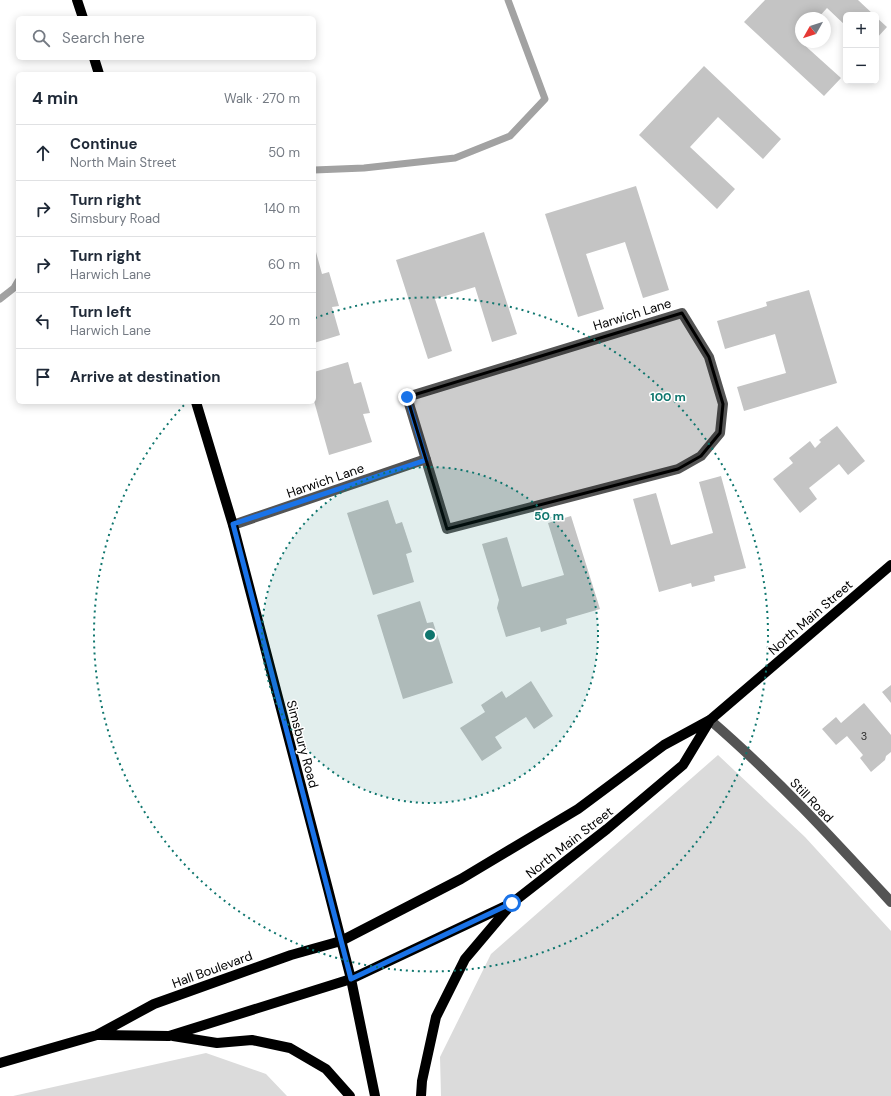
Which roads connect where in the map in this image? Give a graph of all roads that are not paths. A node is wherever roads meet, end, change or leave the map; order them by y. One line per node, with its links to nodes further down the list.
1 (77, 0): 2 (main road)
2 (82, 16)
3 (95, 60): 4 (main road)
4 (98, 72)
5 (197, 404): 7 (main road, Simsbury Road)
6 (426, 460): 6 (street, Harwich Lane); 7 (street, Harwich Lane)
7 (233, 524): 12 (main road, Simsbury Road)
8 (891, 565): 9 (main road, North Main Street)
9 (710, 720): 10 (street, Still Road); 11 (main road, North Main Street); 12 (main road, North Main Street)
10 (891, 902)
11 (512, 903): 13 (main road, North Main Street); 19 (main road)
12 (341, 940): 13 (main road, Simsbury Road); 14 (main road, Hall Boulevard)
13 (351, 979): 15 (main road, Hall Boulevard); 18 (main road, Simsbury Road)
14 (97, 1035): 15 (main road, Hall Boulevard); 16 (main road, Hall Boulevard)
15 (169, 1036): 17 (main road)
16 (0, 1063)
17 (350, 1096)
18 (375, 1096)
19 (421, 1096)

